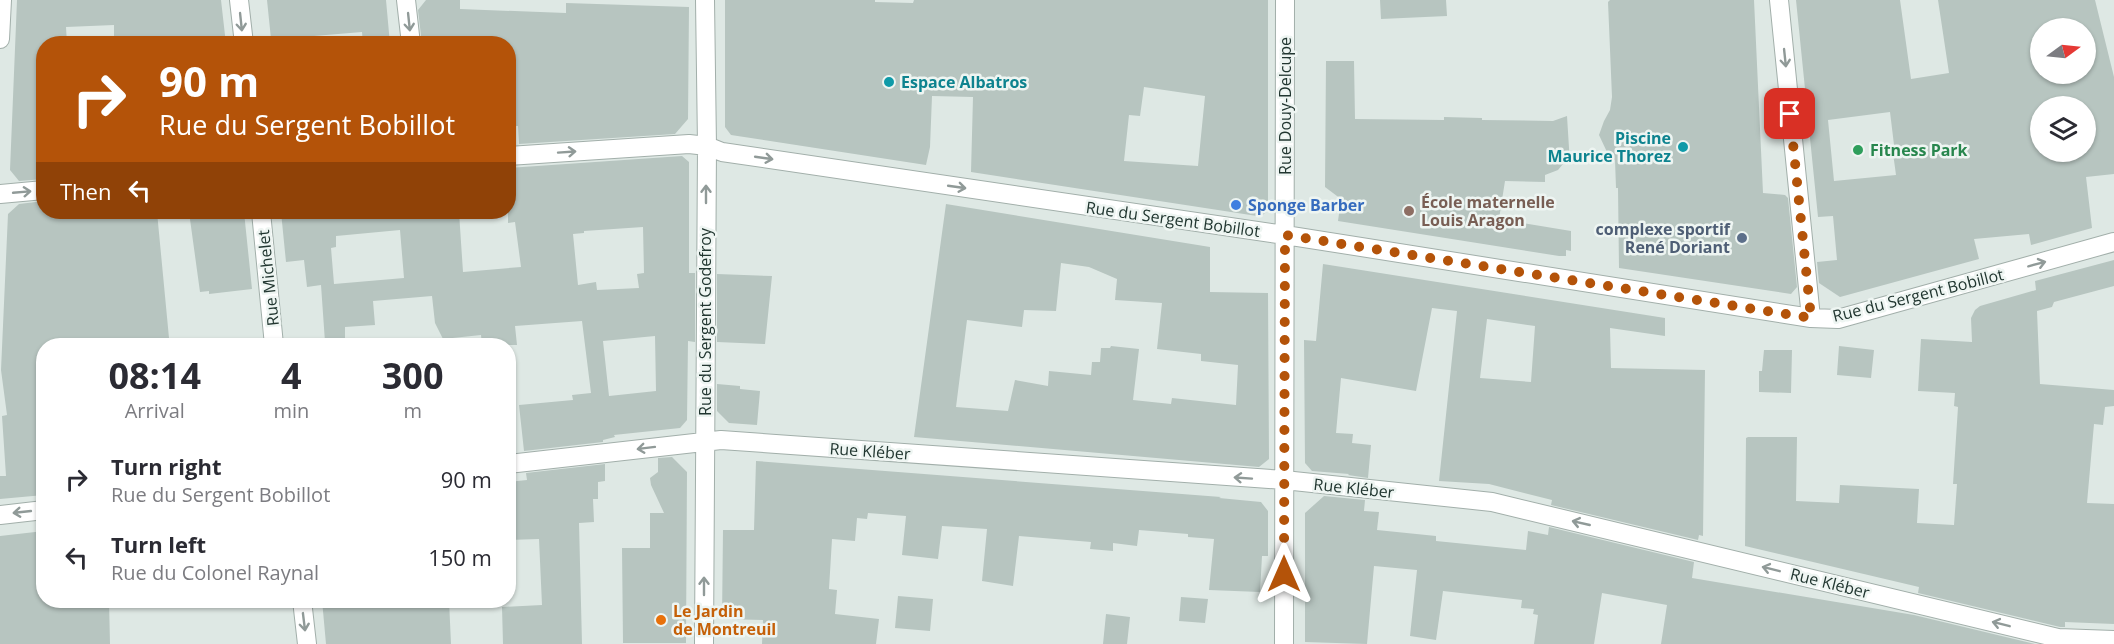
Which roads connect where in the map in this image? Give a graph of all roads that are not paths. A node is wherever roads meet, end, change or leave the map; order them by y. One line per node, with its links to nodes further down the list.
1 (2, 0): 9 (street)
2 (239, 0): 7 (street, one-way to 7)
3 (406, 0): 8 (street, one-way to 8)
4 (705, 0): 10 (street, Rue du Sergent Godefroy)
5 (1285, 0): 15 (street, Rue Douy-Delcupe)
6 (1779, 0): 17 (street, one-way to 17)
7 (243, 36)
8 (410, 36)
9 (0, 39)
10 (707, 146): 11 (street, Rue du Sergent Bobillot, one-way to 10); 15 (street, Rue du Sergent Bobillot, one-way to 15); 19 (street, Rue du Sergent Godefroy, one-way to 10)
11 (516, 155)
12 (36, 191): 13 (street, one-way to 12)
13 (0, 194)
14 (262, 219): 18 (street, Rue Michelet)
15 (1285, 235): 17 (street, Rue du Sergent Bobillot); 21 (street, Rue Douy-Delcupe)
16 (2114, 242): 17 (street, Rue du Sergent Bobillot, one-way to 16)
17 (1811, 318)
18 (273, 338)
19 (705, 442): 20 (street, Rue Kléber, one-way to 20); 21 (street, Rue Kléber, one-way to 19); 28 (street, Rue du Sergent Godefroy, one-way to 19)
20 (516, 463)
21 (1284, 480): 26 (street, Rue Kléber, one-way to 21); 29 (street, Rue Douy-Delcupe)
22 (36, 511): 23 (street, one-way to 23)
23 (0, 515)
24 (303, 608): 27 (street, one-way to 27)
25 (2114, 640): 26 (street, Rue Kléber)
26 (2058, 641)
27 (307, 644)
28 (704, 644)
29 (1284, 644)

